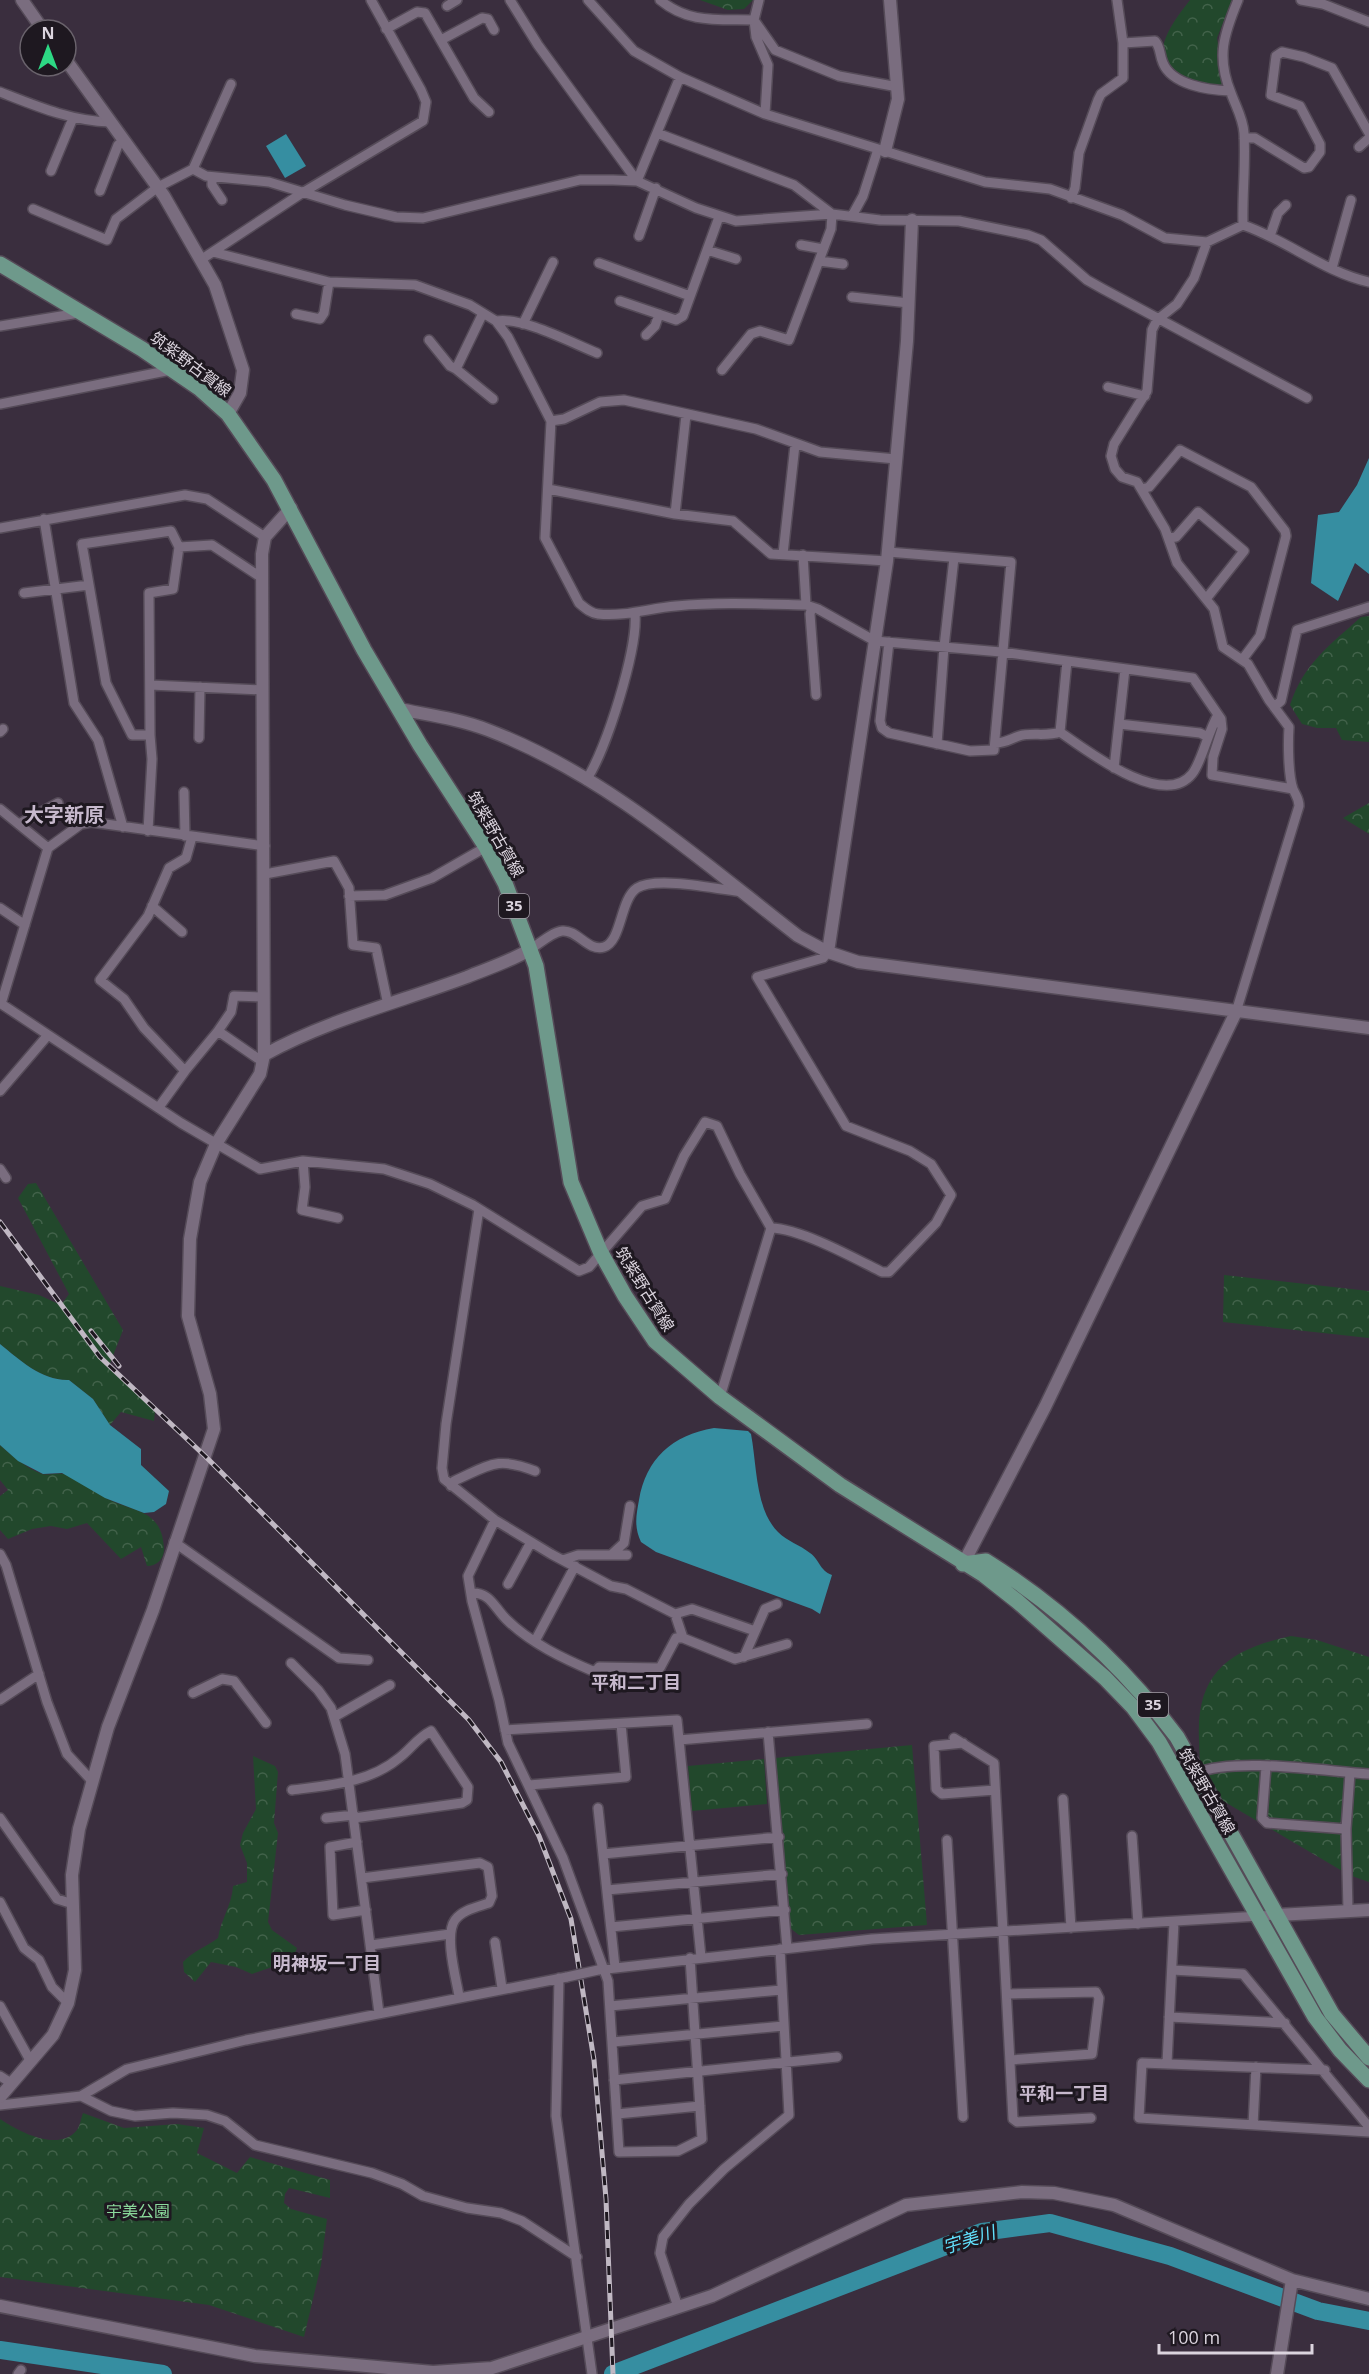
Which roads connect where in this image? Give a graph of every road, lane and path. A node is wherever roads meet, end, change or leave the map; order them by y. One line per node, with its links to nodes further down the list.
1 (22, 0): 13 (street)
2 (371, 0): 16 (street)
3 (457, 0): 12 (street)
4 (510, 0): 40 (street)
5 (588, 0): 21 (street)
6 (660, 0): 14 (street)
7 (759, 0): 14 (street)
8 (890, 0): 23 (street)
9 (1118, 0): 19 (street)
10 (1238, 0): 24 (street)
11 (1301, 0): 15 (street)
12 (447, 6)
13 (35, 18)
14 (754, 20): 23 (street); 27 (street)
15 (1369, 22)
16 (386, 29): 18 (street); 44 (street)
17 (494, 30): 18 (street)
18 (441, 40): 26 (street)
19 (1123, 43): 24 (street); 45 (street)
20 (78, 77): 29 (street)
21 (680, 77): 27 (street); 30 (street)
22 (231, 84): 37 (street)
23 (898, 87): 36 (street)
24 (1230, 91): 32 (street)
25 (0, 92): 28 (street)
26 (489, 112)
27 (765, 114): 36 (street)
28 (73, 118): 29 (street); 38 (street)
29 (110, 123): 34 (street)
30 (657, 133): 40 (street); 50 (street)
31 (1369, 133): 32 (street)
32 (1244, 138): 54 (street)
33 (1369, 138): 35 (street)
34 (124, 141): 41 (street); 43 (street)
35 (1359, 147)
36 (881, 150): 45 (street); 51 (street)
37 (193, 169): 39 (street); 41 (street)
38 (51, 171)
39 (212, 177): 44 (street); 46 (street)
40 (637, 181): 42 (street); 44 (street)
41 (158, 187): 49 (street); 62 (street)
42 (656, 188): 52 (street); 55 (street)
43 (100, 191)
44 (302, 192): 61 (street)
45 (1071, 198): 57 (street)
46 (222, 200)
47 (1351, 200): 69 (street)
48 (1286, 205): 56 (street)
49 (33, 209)
50 (831, 214): 51 (street); 52 (street); 59 (street)
51 (852, 216): 53 (street)
52 (718, 217): 60 (street)
53 (912, 220): 75 (street); 80 (street)
54 (1243, 225): 56 (street); 57 (street)
55 (639, 236)
56 (1270, 236): 69 (street)
57 (1207, 242): 80 (street)
58 (801, 245): 59 (street)
59 (823, 249): 64 (street)
60 (707, 250): 63 (street); 72 (street)
61 (213, 252): 62 (street); 70 (street)
62 (202, 259): 95 (street)
63 (736, 260)
64 (819, 261): 68 (street); 89 (street)
65 (553, 262): 82 (street)
66 (599, 263): 72 (street)
67 (0, 264): 76 (main road, 筑紫野古賀線 / 35)
68 (843, 264)
69 (1332, 268): 71 (street)
70 (329, 282): 77 (street); 78 (street)
71 (1369, 282)
72 (690, 296): 79 (street)
73 (852, 297): 75 (street)
74 (620, 301): 79 (street)
75 (909, 303): 99 (street)
76 (79, 313): 83 (street); 87 (main road, 筑紫野古賀線 / 35)
77 (483, 313): 81 (street); 88 (street)
78 (296, 314)
79 (659, 314): 84 (street)
80 (1157, 320): 91 (street); 92 (street)
81 (496, 321): 82 (street); 97 (street)
82 (523, 324): 86 (street)
83 (0, 326)
84 (646, 335)
85 (429, 339): 88 (street)
86 (597, 353)
87 (174, 369): 94 (street); 95 (main road, 筑紫野古賀線 / 35)
88 (456, 369): 93 (street)
89 (723, 370)
90 (1108, 387): 91 (street)
91 (1145, 396): 101 (street)
92 (1307, 398)
93 (493, 399)
94 (0, 404)
95 (228, 414): 102 (main road, 筑紫野古賀線 / 35)
96 (686, 415): 97 (street); 98 (street); 103 (street)
97 (551, 421): 100 (street)
98 (795, 445): 99 (street); 109 (street)
99 (896, 459): 111 (street)
100 (548, 489): 103 (street); 120 (street)
101 (1142, 489): 107 (street); 125 (street)
102 (291, 508): 106 (street); 133 (main road, 筑紫野古賀線 / 35)
103 (675, 514): 109 (street)
104 (44, 519): 105 (street); 106 (street); 115 (street)
105 (0, 528)
106 (266, 537): 130 (street)
107 (1169, 538): 117 (street); 117 (street)
108 (179, 547): 113 (street); 114 (street); 128 (street)
109 (783, 554): 110 (street)
110 (803, 555): 111 (street); 118 (street)
111 (887, 557): 112 (street); 121 (street)
112 (954, 558): 123 (street); 124 (street)
113 (259, 576)
114 (89, 585): 115 (street); 137 (street)
115 (55, 590): 116 (street); 149 (street)
116 (24, 593)
117 (1206, 599): 125 (street)
118 (809, 606): 120 (street); 121 (street); 131 (street)
119 (1369, 607): 132 (street)
120 (635, 614): 143 (street)
121 (875, 641): 122 (street); 163 (street)
122 (889, 642): 123 (street); 141 (street)
123 (944, 647): 124 (street); 141 (street)
124 (1001, 652): 126 (street); 140 (street)
125 (1242, 660): 132 (street)
126 (1067, 661): 127 (street); 136 (street)
127 (1125, 669): 134 (street); 135 (street)
128 (150, 685): 129 (street); 137 (street)
129 (200, 687): 130 (street); 139 (street)
130 (263, 690): 152 (street)
131 (816, 695)
132 (1274, 707): 144 (street)
133 (399, 709): 143 (street); 153 (main road, 筑紫野古賀線 / 35)
134 (1218, 715): 138 (street); 144 (street)
135 (1119, 724): 138 (street); 142 (street)
136 (1060, 732): 140 (street); 142 (street)
137 (150, 735): 150 (street)
138 (1206, 736): 142 (street)
139 (200, 738)
140 (995, 743): 141 (street)
141 (937, 744)
142 (1114, 768)
143 (586, 780): 156 (street)
144 (1293, 789): 167 (street)
145 (184, 792): 151 (street)
146 (58, 803): 148 (street)
147 (0, 809): 148 (street)
148 (19, 824): 154 (street)
149 (123, 827): 150 (street); 154 (street)
150 (148, 831): 151 (street)
151 (188, 837): 152 (street); 158 (street)
152 (265, 846): 155 (street)
153 (486, 847): 157 (street); 162 (main road, 筑紫野古賀線 / 35)
154 (48, 848): 160 (street)
155 (265, 874): 157 (street); 164 (street)
156 (742, 892): 162 (street); 163 (street)
157 (349, 896): 166 (street)
158 (152, 906): 161 (street); 172 (street)
159 (0, 908): 160 (street)
160 (25, 925): 165 (street)
161 (182, 932)
162 (531, 949): 166 (street); 182 (main road, 筑紫野古賀線 / 35)
163 (828, 952): 167 (street); 181 (street)
164 (264, 997): 169 (street); 171 (street)
165 (0, 1004): 170 (street)
166 (388, 1005): 171 (street)
167 (1236, 1012): 168 (street); 194 (street)
168 (1369, 1028)
169 (218, 1031): 171 (street); 172 (street)
170 (48, 1035): 173 (street); 174 (street)
171 (263, 1058): 175 (street)
172 (185, 1071): 174 (street)
173 (0, 1091)
174 (159, 1107): 175 (street)
175 (216, 1144): 176 (street); 188 (street)
176 (303, 1161): 179 (street); 180 (street)
177 (0, 1169): 178 (street)
178 (6, 1178)
179 (479, 1209): 182 (street); 185 (street)
180 (338, 1218)
181 (771, 1228): 182 (street); 183 (street)
182 (600, 1251): 183 (main road, 筑紫野古賀線 / 35)
183 (720, 1397): 194 (main road, 筑紫野古賀線 / 35)
184 (535, 1471): 185 (street)
185 (451, 1486): 187 (street)
186 (630, 1506): 191 (street)
187 (495, 1520): 189 (street); 197 (street)
188 (174, 1542): 205 (street); 224 (street)
189 (531, 1542): 193 (street); 196 (street)
190 (0, 1554): 207 (street)
191 (611, 1555): 192 (street); 193 (street)
192 (627, 1555)
193 (564, 1560): 195 (street)
194 (963, 1564): 221 (main road, 筑紫野古賀線 / 35); 252 (main road, 筑紫野古賀線 / 35)
195 (575, 1566): 199 (street); 202 (street)
196 (508, 1584)
197 (471, 1593): 202 (street); 215 (street)
198 (777, 1604): 200 (street)
199 (675, 1614): 200 (street); 201 (street)
200 (755, 1631): 204 (street)
201 (683, 1638): 202 (street); 204 (street)
202 (536, 1641)
203 (787, 1644): 204 (street)
204 (744, 1657)
205 (368, 1660)
206 (291, 1664): 211 (street)
207 (39, 1674): 210 (street); 224 (street)
208 (390, 1685): 211 (street)
209 (193, 1693): 212 (street)
210 (0, 1700)
211 (334, 1717): 225 (street)
212 (266, 1723)
213 (621, 1724): 215 (street); 218 (street); 226 (street)
214 (867, 1724): 216 (street)
215 (505, 1730): 226 (street)
216 (768, 1732): 218 (street); 236 (street)
217 (954, 1738): 219 (street)
218 (679, 1740): 239 (street)
219 (963, 1743): 228 (street); 228 (street)
220 (1266, 1767): 221 (street); 222 (street); 234 (street)
221 (1196, 1773): 251 (main road, 筑紫野古賀線 / 35)
222 (1350, 1773): 223 (street); 234 (street)
223 (1369, 1774)
224 (93, 1782): 246 (street)
225 (349, 1782): 227 (street); 231 (street); 231 (street)
226 (529, 1785): 267 (street)
227 (292, 1790)
228 (995, 1790): 258 (street)
229 (1063, 1800): 257 (street)
230 (598, 1808): 240 (street)
231 (354, 1816): 233 (street); 238 (street)
232 (0, 1818): 246 (street)
233 (326, 1818)
234 (1346, 1829): 249 (street)
235 (1132, 1836): 255 (street)
236 (778, 1837): 239 (street); 241 (street)
237 (948, 1840): 260 (street)
238 (357, 1842): 242 (street); 247 (street)
239 (690, 1846): 240 (street); 243 (street)
240 (603, 1854): 244 (street)
241 (782, 1874): 243 (street); 248 (street)
242 (362, 1878): 247 (street); 259 (street)
243 (693, 1882): 244 (street); 253 (street)
244 (607, 1890): 256 (street)
245 (0, 1902): 275 (street)
246 (73, 1904): 275 (street)
247 (366, 1910): 262 (street)
248 (785, 1910): 253 (street); 263 (street)
249 (1348, 1910): 250 (street); 251 (street)
250 (1369, 1910)
251 (1277, 1915): 252 (street); 285 (main road, 筑紫野古賀線 / 35)
252 (1257, 1916): 254 (street); 295 (main road, 筑紫野古賀線 / 35)
253 (697, 1919): 256 (street); 264 (street)
254 (1174, 1922): 255 (street); 268 (street)
255 (1138, 1924): 257 (street)
256 (611, 1927): 266 (street)
257 (1071, 1928): 258 (street)
258 (1005, 1933): 260 (street); 272 (street)
259 (450, 1934): 262 (street); 273 (street)
260 (954, 1934): 263 (street); 302 (street)
261 (495, 1942): 270 (street)
262 (371, 1945): 278 (street)
263 (784, 1949): 264 (street); 271 (street)
264 (701, 1957): 265 (street)
265 (690, 1958): 266 (street); 274 (street)
266 (615, 1967): 267 (street)
267 (601, 1970): 269 (street, bridge); 277 (street)
268 (1172, 1970): 279 (street); 280 (street)
269 (563, 1977): 270 (street); 307 (street)
270 (502, 1988): 273 (street)
271 (781, 1990): 274 (street); 281 (street)
272 (1007, 1994): 286 (street); 286 (street)
273 (459, 1996): 278 (street)
274 (693, 1998): 277 (street); 282 (street)
275 (68, 2004): 287 (street)
276 (0, 2006): 287 (street)
277 (610, 2006): 283 (street)
278 (379, 2013): 297 (street)
279 (1169, 2017): 280 (street); 289 (street)
280 (1285, 2024): 291 (street)
281 (783, 2026): 282 (street); 288 (street)
282 (695, 2034): 283 (street); 292 (street)
283 (613, 2042): 294 (street)
284 (837, 2057): 288 (street)
285 (1369, 2058)
286 (1011, 2060): 303 (street)
287 (31, 2062): 296 (street)
288 (784, 2062): 292 (street); 311 (street)
289 (1167, 2063): 290 (street); 304 (street)
290 (1256, 2067): 291 (street); 304 (street)
291 (1324, 2070): 305 (street)
292 (698, 2071): 294 (street); 300 (street)
293 (0, 2076): 296 (street)
294 (614, 2080): 301 (street)
295 (1369, 2080)
296 (11, 2084): 298 (street)
297 (81, 2096): 299 (street); 307 (street)
298 (0, 2097)
299 (0, 2105)
300 (700, 2106): 301 (street); 301 (street)
301 (617, 2114)
302 (963, 2117)
303 (1091, 2118)
304 (1253, 2125): 306 (street)
305 (1369, 2127)
306 (1369, 2132)
307 (577, 2257): 312 (street)
308 (1291, 2284): 309 (street); 311 (street); 314 (street)
309 (1369, 2299)
310 (0, 2306): 312 (street)
311 (678, 2307): 312 (street)
312 (587, 2335): 313 (street)
313 (592, 2374)
314 (1277, 2374)

